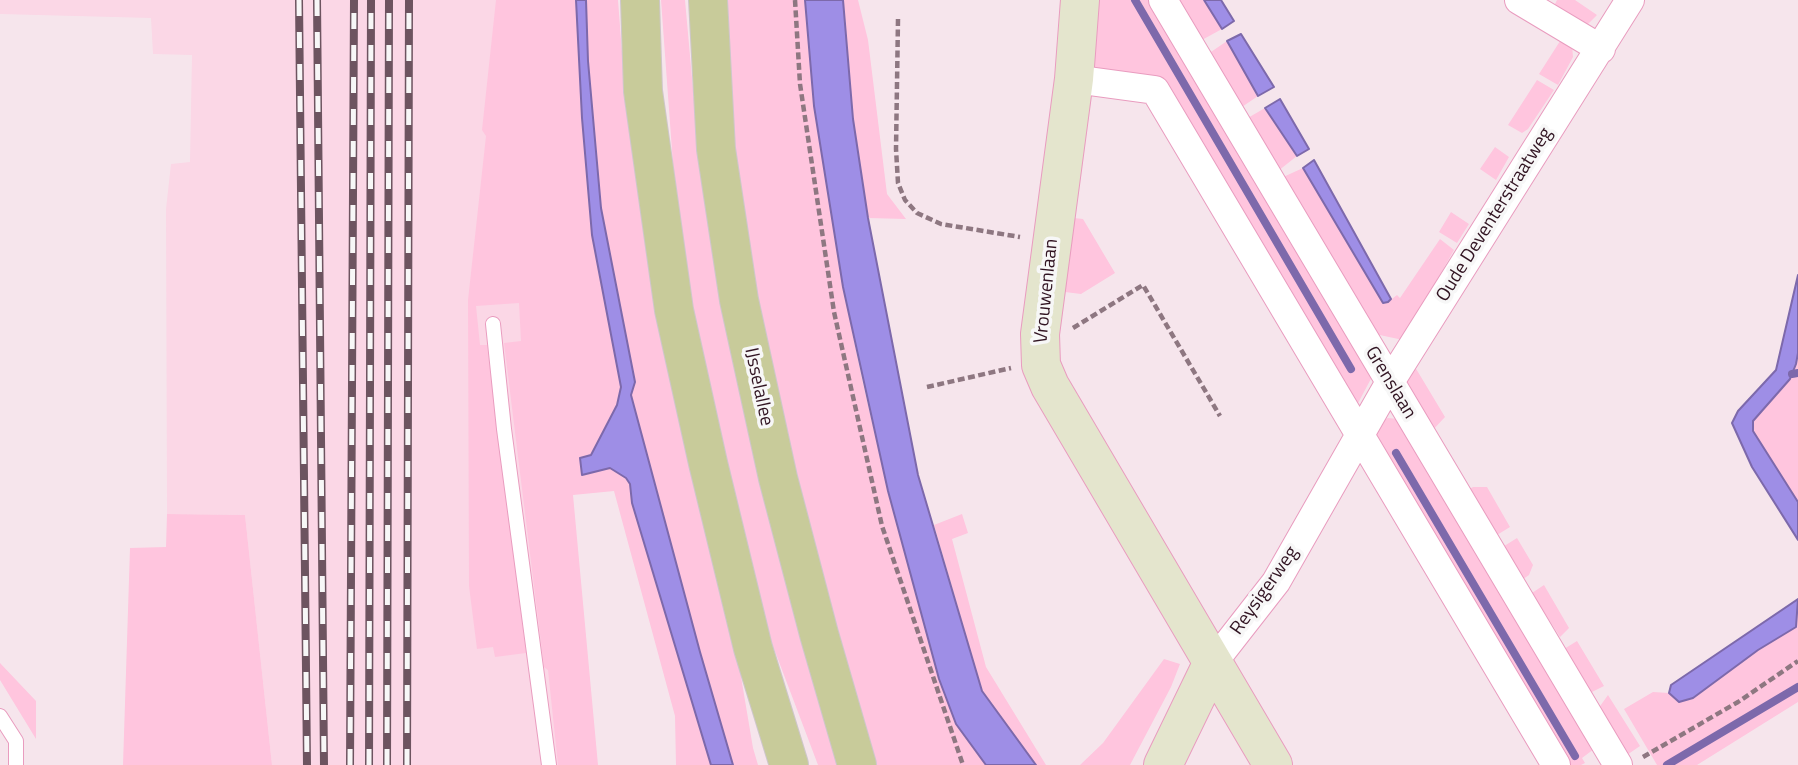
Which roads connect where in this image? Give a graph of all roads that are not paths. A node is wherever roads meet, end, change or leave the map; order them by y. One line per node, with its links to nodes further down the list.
1 (640, 0): 17 (main road)
2 (708, 0): 18 (main road, IJsselallee)
3 (1080, 0): 8 (street, Vrouwenlaan)
4 (1163, 0): 10 (street, Grenslaan)
5 (1519, 0): 7 (street)
6 (1630, 0): 7 (street, Oude Deventerstraatweg)
7 (1601, 49): 10 (street, Oude Deventerstraatweg)
8 (1074, 79): 11 (street); 12 (street, Vrouwenlaan)
9 (493, 324): 16 (lane)
10 (1390, 382): 11 (street, Reysigerweg); 14 (street, Grenslaan)
11 (1360, 435): 12 (street, Reysigerweg); 21 (street)
12 (1212, 664): 19 (street, Reysigerweg); 20 (street, Vrouwenlaan)
13 (0, 716): 15 (lane)
14 (1616, 761)
15 (16, 765)
16 (550, 765)
17 (789, 765)
18 (857, 765)
19 (1163, 765)
20 (1273, 765)
21 (1556, 765)

